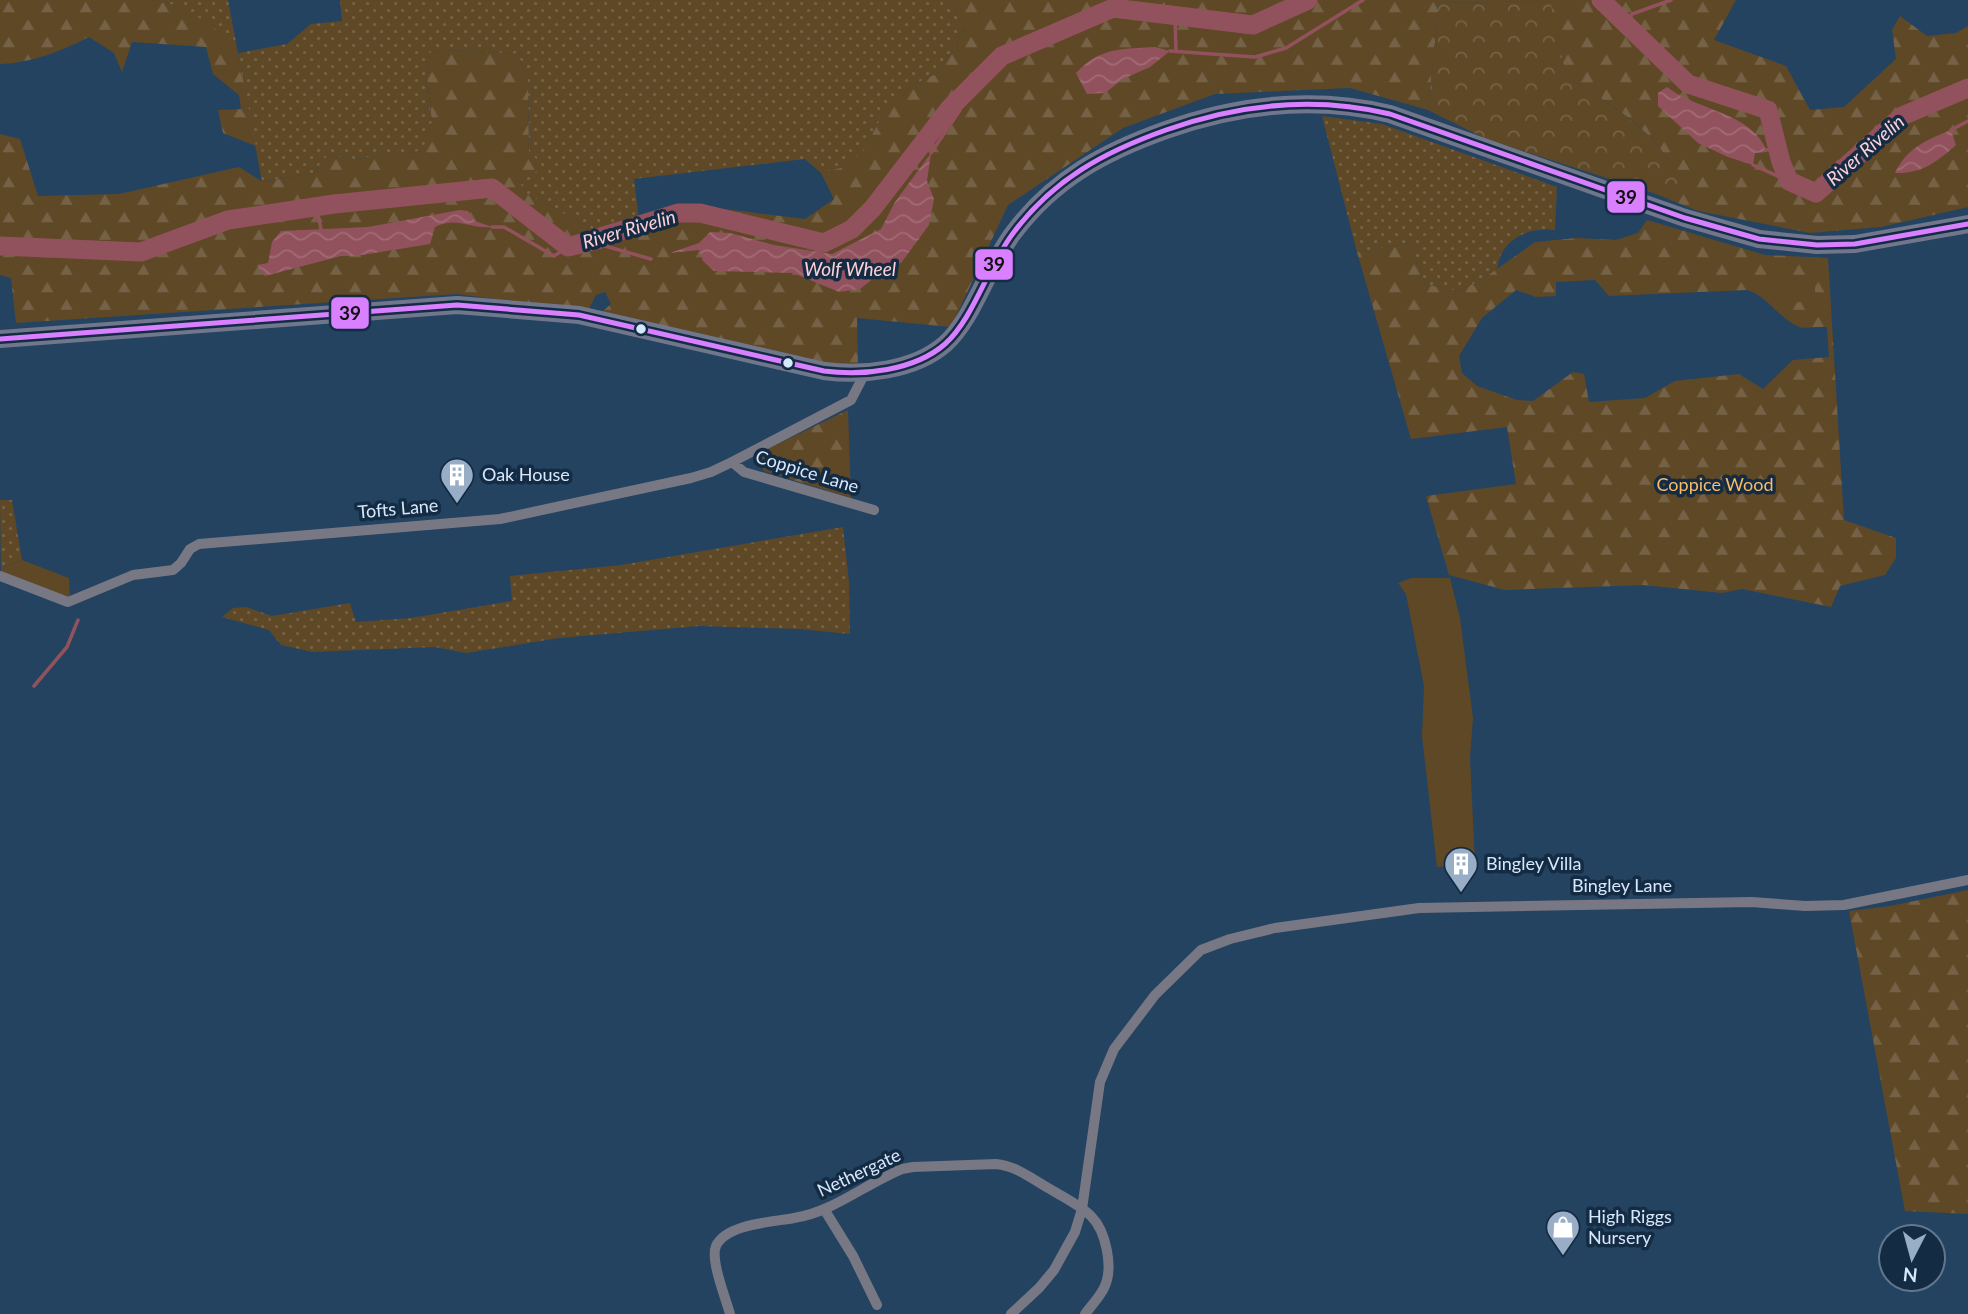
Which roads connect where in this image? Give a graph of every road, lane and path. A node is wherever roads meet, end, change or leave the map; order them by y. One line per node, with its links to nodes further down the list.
1 (1968, 224): 3 (main road)
2 (0, 340): 3 (main road)
3 (865, 373): 4 (street, Tofts Lane)
4 (732, 462): 5 (street, Coppice Lane); 6 (street, Tofts Lane)
5 (874, 510)
6 (0, 576)
7 (1968, 880): 9 (street, Bingley Lane)
8 (824, 1209): 9 (street, Nethergate); 10 (street); 13 (street, Nethergate)
9 (1082, 1209): 14 (street, Bingley Lane); 15 (street)
10 (866, 1282): 11 (street); 12 (street)
11 (855, 1288)
12 (877, 1305)
13 (730, 1314)
14 (1011, 1314)
15 (1084, 1314)

